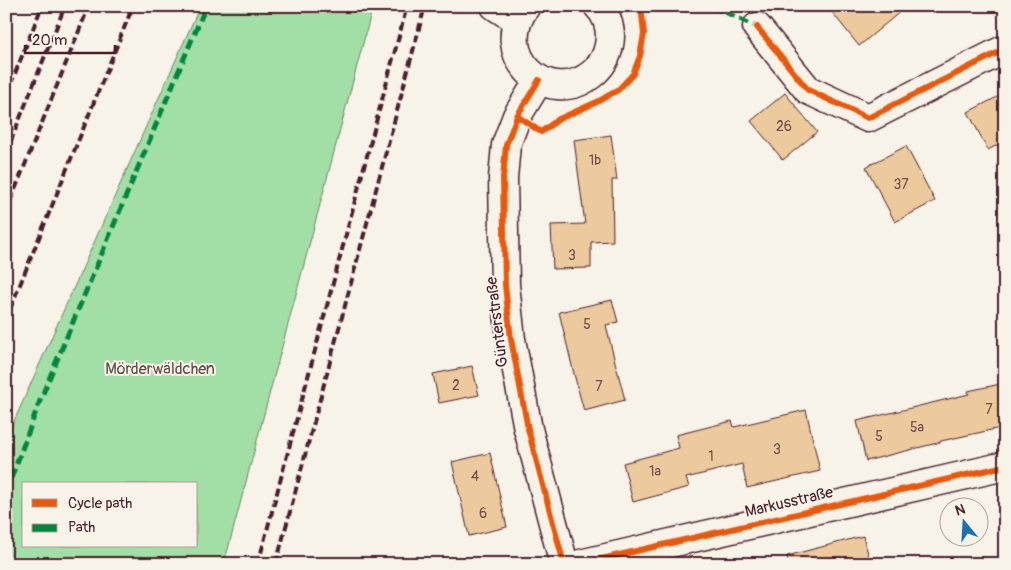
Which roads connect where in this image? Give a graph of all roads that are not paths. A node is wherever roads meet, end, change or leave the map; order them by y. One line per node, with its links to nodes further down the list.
1 (598, 6): 5 (street)
2 (513, 11): 5 (street)
3 (757, 27): 4 (street)
4 (1005, 49)
5 (539, 80): 7 (street, Günterstraße)
6 (1005, 466): 8 (street, Markusstraße)
7 (564, 564)
8 (580, 564)

